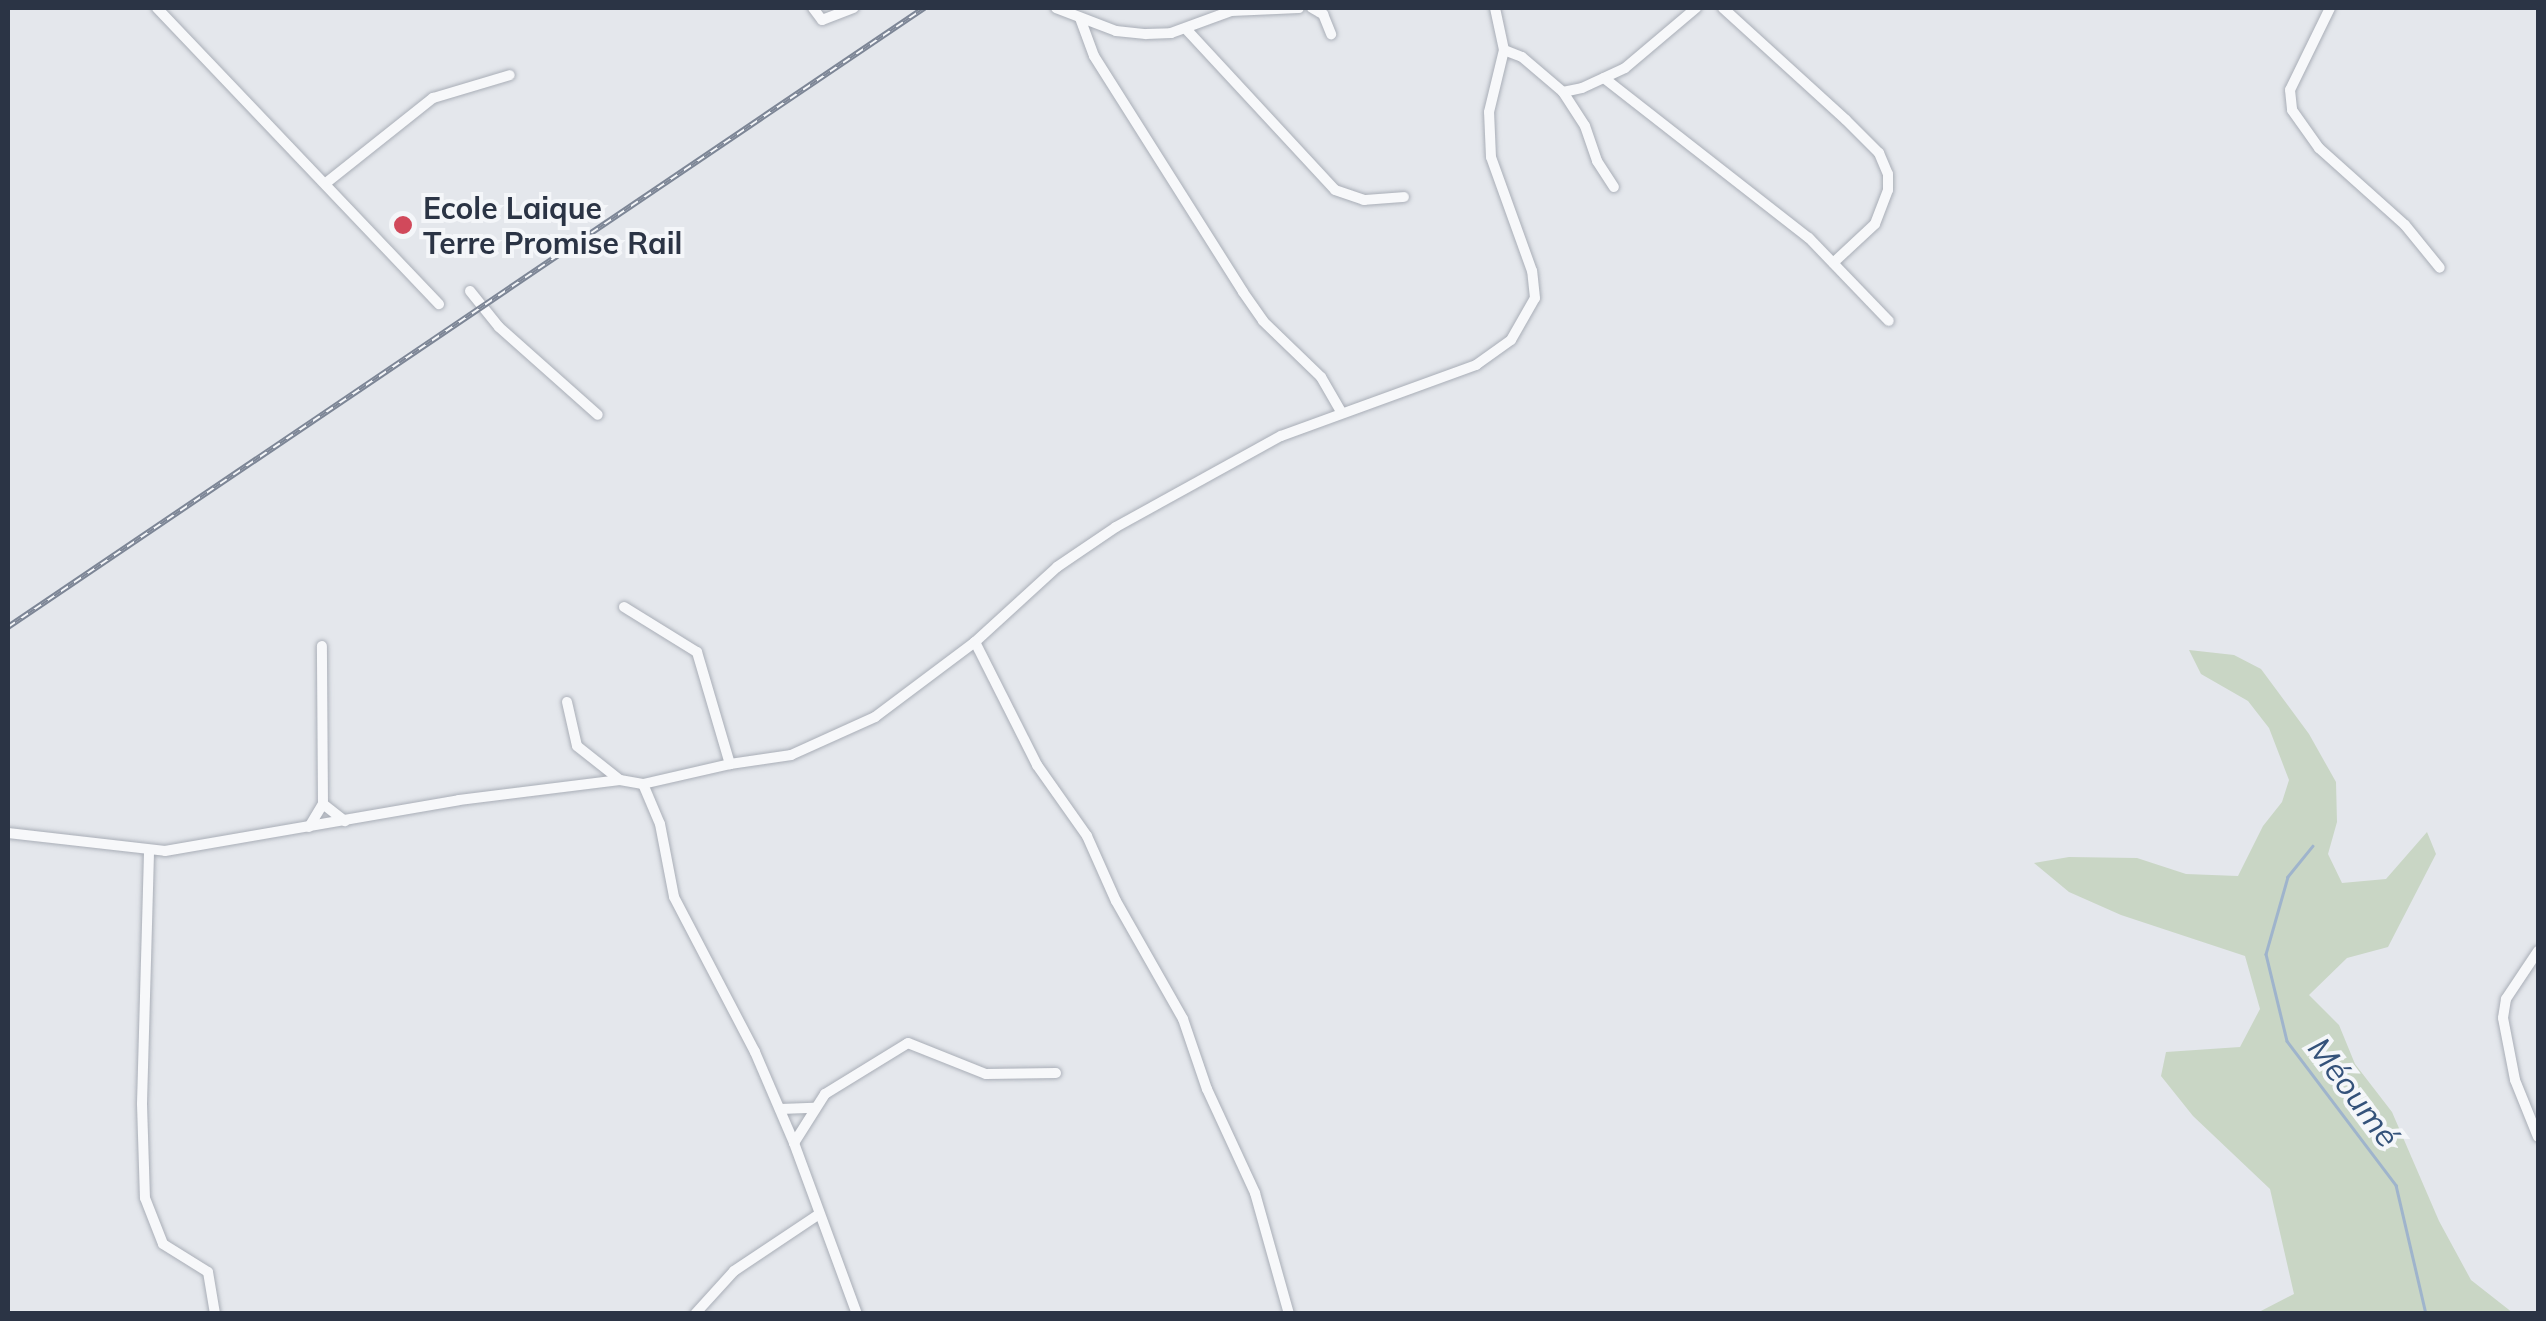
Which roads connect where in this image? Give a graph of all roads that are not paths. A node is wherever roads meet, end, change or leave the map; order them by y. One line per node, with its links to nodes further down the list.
1 (157, 8): 18 (street)
2 (813, 8): 3 (street)
3 (854, 8)
4 (1056, 8): 11 (street)
5 (1300, 8): 12 (street)
6 (1312, 8): 13 (street)
7 (1495, 8): 14 (street)
8 (1696, 8): 16 (street)
9 (1724, 8): 21 (street)
10 (2330, 8): 22 (street)
11 (1080, 18): 12 (street); 26 (street)
12 (1186, 29): 20 (street)
13 (1331, 34)
14 (1504, 50): 17 (street); 26 (street)
15 (510, 75): 18 (street)
16 (1604, 78): 17 (street); 21 (street)
17 (1564, 92): 19 (street)
18 (326, 183): 24 (street)
19 (1614, 188)
20 (1404, 197)
21 (1834, 263): 25 (street)
22 (2440, 268)
23 (470, 291): 27 (street)
24 (439, 304)
25 (1889, 321)
26 (1341, 411): 29 (street)
27 (598, 416)
28 (624, 607): 32 (street)
29 (975, 642): 32 (street); 50 (street)
30 (322, 646): 35 (street)
31 (567, 702): 33 (street)
32 (730, 764): 34 (street)
33 (620, 780): 34 (street); 36 (street)
34 (643, 784): 43 (street)
35 (324, 804): 36 (street); 37 (street)
36 (344, 821): 37 (street)
37 (309, 827): 39 (street)
38 (8, 833): 39 (street)
39 (149, 852): 47 (street)
40 (2538, 952): 44 (street)
41 (1056, 1073): 42 (street)
42 (814, 1108): 43 (street); 45 (street)
43 (780, 1109): 45 (street)
44 (2538, 1136)
45 (794, 1143): 46 (street)
46 (818, 1215): 48 (street); 49 (street)
47 (215, 1314)
48 (695, 1314)
49 (857, 1314)
50 (1289, 1314)

